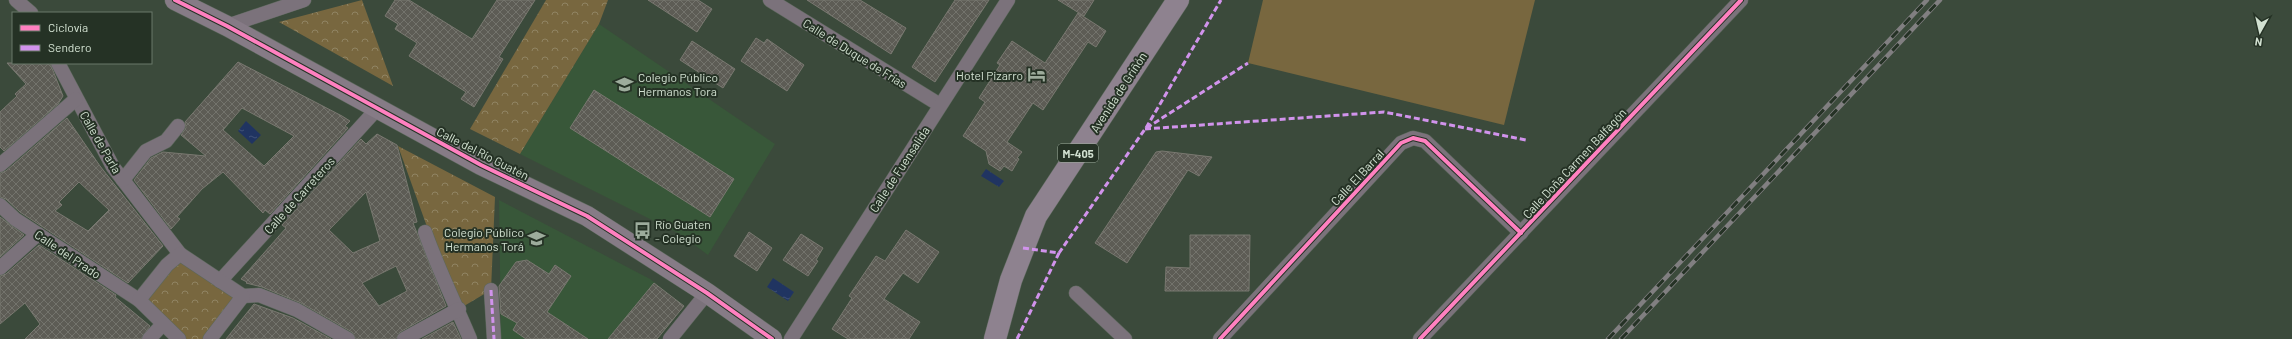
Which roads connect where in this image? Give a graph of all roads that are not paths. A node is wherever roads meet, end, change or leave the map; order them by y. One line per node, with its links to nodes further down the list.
1 (16, 0): 8 (street)
2 (175, 0): 9 (street, Calle del Río Guatén)
3 (304, 0): 9 (street)
4 (770, 0): 12 (street, Calle de Duque de Frías)
5 (1008, 0): 12 (street, Calle de Fuensalida)
6 (1178, 0): 41 (main road, Avenida de Griñón / M-405)
7 (1741, 0): 19 (street, Calle Doña Carmen Balfagón)
8 (30, 12)
9 (227, 26): 13 (street, Calle del Río Guatén)
10 (58, 64): 11 (street, Calle de Parla)
11 (76, 99): 15 (street); 16 (street, Calle de Parla)
12 (940, 106): 40 (street, Calle de Fuensalida)
13 (377, 109): 23 (street, Calle de Carreteros); 26 (street, Calle del Río Guatén)
14 (178, 126): 16 (street)
15 (0, 165)
16 (123, 180): 21 (street, Calle de Parla)
17 (0, 205): 20 (street, Calle del Prado)
18 (425, 232): 29 (street)
19 (1521, 233): 43 (street, Calle El Barral); 44 (street, Calle Doña Carmen Balfagón)
20 (38, 234): 22 (street); 28 (street, Calle del Prado)
21 (180, 254): 23 (street, Calle de Parla); 28 (street)
22 (0, 268)
23 (220, 281): 27 (street, Calle de Parla)
24 (491, 290): 37 (street)
25 (1076, 293): 42 (street)
26 (707, 294): 38 (street); 39 (street, Calle del Río Guatén)
27 (243, 296): 33 (street); 34 (street)
28 (139, 300): 30 (street, Calle del Prado)
29 (458, 309): 35 (street); 36 (street)
30 (163, 324): 31 (street); 32 (street, Calle del Prado)
31 (148, 339)
32 (179, 339)
33 (210, 339)
34 (348, 339)
35 (404, 339)
36 (470, 339)
37 (494, 339)
38 (670, 339)
39 (772, 339)
40 (791, 339)
41 (996, 339)
42 (1125, 339)
43 (1220, 339)
44 (1420, 339)

